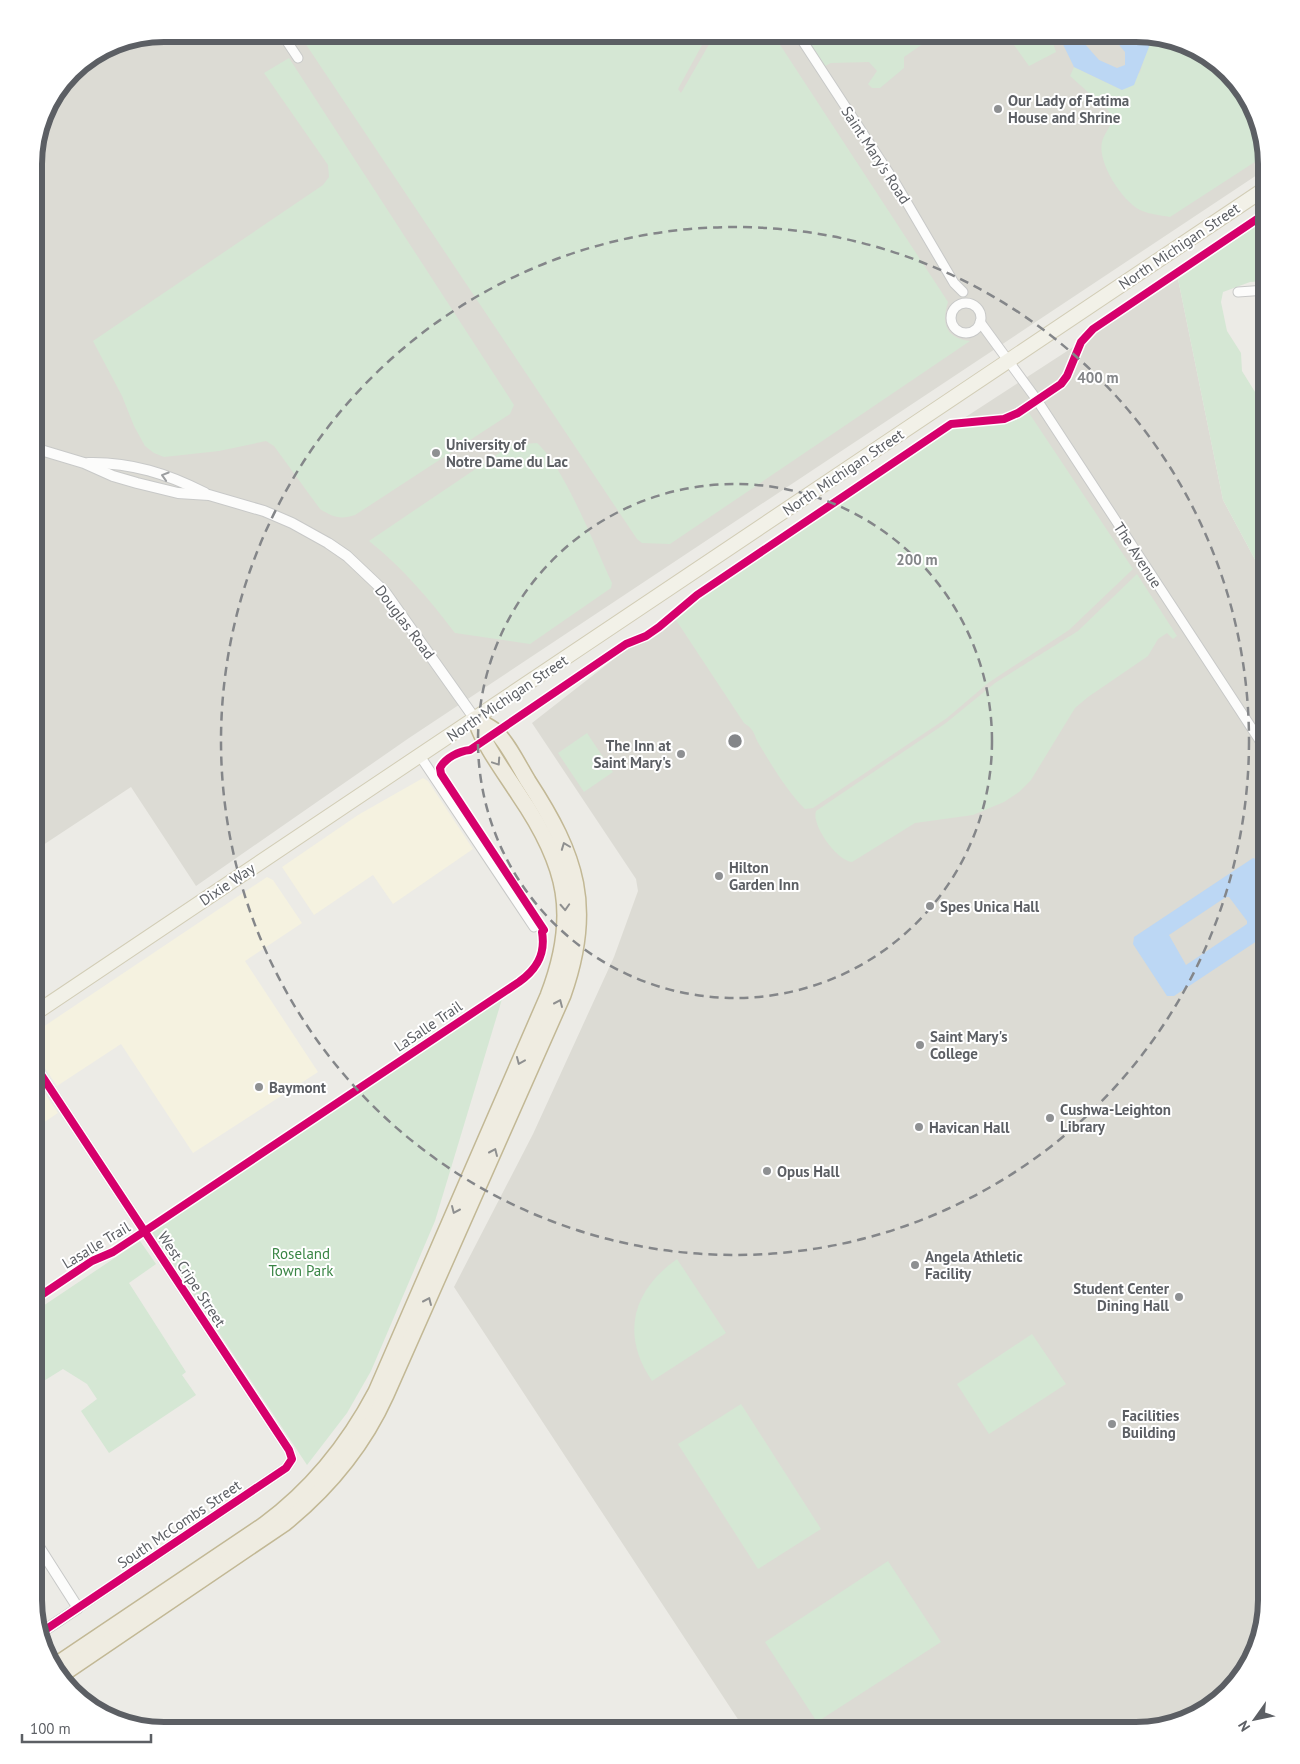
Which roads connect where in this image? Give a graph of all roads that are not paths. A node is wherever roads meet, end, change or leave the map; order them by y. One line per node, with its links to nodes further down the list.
1 (287, 42): 3 (street)
2 (804, 43): 7 (street, Saint Mary's Road)
3 (298, 58)
4 (1258, 193): 9 (main road, North Michigan Street)
5 (1258, 291): 6 (street)
6 (1238, 292)
7 (969, 304): 8 (street, Saint Mary's Road); 8 (street)
8 (980, 322): 9 (street, Saint Mary's Road)
9 (1009, 361): 13 (main road, North Michigan Street); 14 (street, The Avenue)
10 (43, 451): 11 (street, Douglas Road)
11 (84, 463): 12 (street, Douglas Road); 12 (street, Douglas Road, one-way to 11)
12 (209, 495): 13 (street, Douglas Road)
13 (475, 719): 15 (main road, North Michigan Street); 23 (highway, one-way to 23); 24 (highway, one-way to 13)
14 (1258, 738)
15 (420, 756): 16 (street); 17 (main road, Dixie Way)
16 (534, 927)
17 (42, 1008)
18 (42, 1077): 19 (street, West Cripe Street)
19 (292, 1459): 21 (street, South McCombs Street)
20 (42, 1552): 21 (street)
21 (78, 1608): 22 (street)
22 (47, 1629)
23 (60, 1662)
24 (66, 1672)

